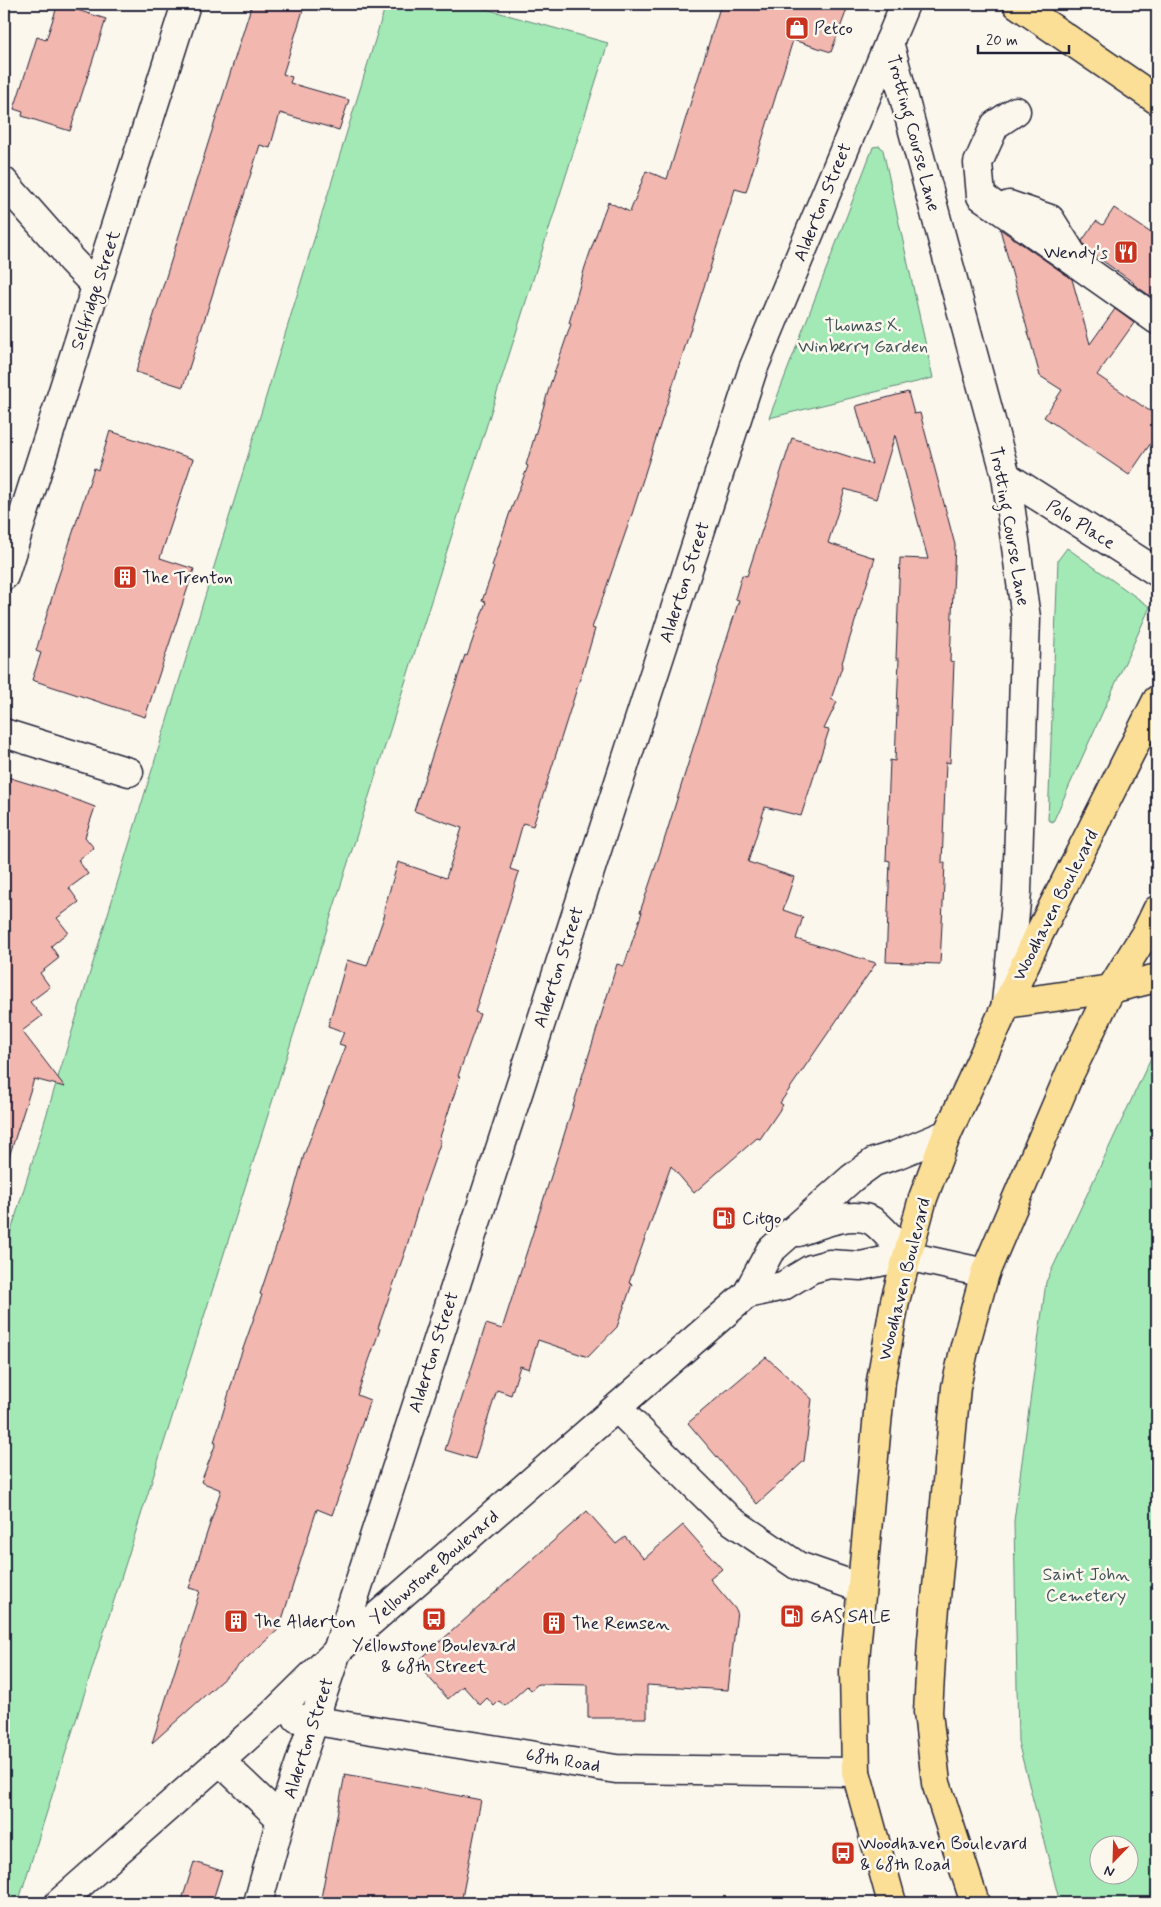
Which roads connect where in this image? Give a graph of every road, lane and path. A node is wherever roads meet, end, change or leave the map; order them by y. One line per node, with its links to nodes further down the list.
1 (186, 4): 8 (street, Selfridge Street)
2 (905, 4): 4 (street, Trotting Course Lane)
3 (1017, 4): 5 (main road)
4 (889, 42): 10 (street, Trotting Course Lane); 27 (street, Alderton Street)
5 (1157, 100)
6 (1016, 111): 9 (street)
7 (4, 182): 8 (street)
8 (96, 286): 12 (street, Selfridge Street)
9 (1157, 320)
10 (1006, 476): 11 (street, Polo Place); 19 (street, Trotting Course Lane)
11 (1157, 572)
12 (4, 576)
13 (1157, 700): 19 (main road, Woodhaven Boulevard)
14 (4, 733): 15 (street)
15 (129, 772)
16 (1157, 910): 18 (main road)
17 (1157, 978): 18 (main road)
18 (1111, 989): 19 (main road); 23 (main road)
19 (1006, 1004): 20 (main road, Woodhaven Boulevard)
20 (947, 1134): 21 (street, Yellowstone Boulevard); 22 (main road, Woodhaven Boulevard)
21 (785, 1237): 22 (street, Yellowstone Boulevard); 24 (street, Yellowstone Boulevard)
22 (907, 1256): 23 (street, Yellowstone Boulevard); 24 (street, Yellowstone Boulevard); 26 (main road, Woodhaven Boulevard)
23 (985, 1273): 36 (main road)
24 (747, 1294): 25 (street, Yellowstone Boulevard)
25 (617, 1408): 26 (street); 27 (street, Yellowstone Boulevard)
26 (861, 1588): 31 (main road, Woodhaven Boulevard)
27 (337, 1651): 28 (street, Yellowstone Boulevard); 29 (street, Alderton Street)
28 (273, 1714): 29 (street, 68th Road); 30 (street, Yellowstone Boulevard)
29 (314, 1721): 31 (street, 68th Road); 32 (street, Alderton Street)
30 (220, 1761): 32 (street); 33 (street, Yellowstone Boulevard)
31 (856, 1772): 35 (main road, Woodhaven Boulevard)
32 (281, 1819): 34 (street, Alderton Street)
33 (59, 1903)
34 (258, 1903)
35 (892, 1903)
36 (974, 1903)

